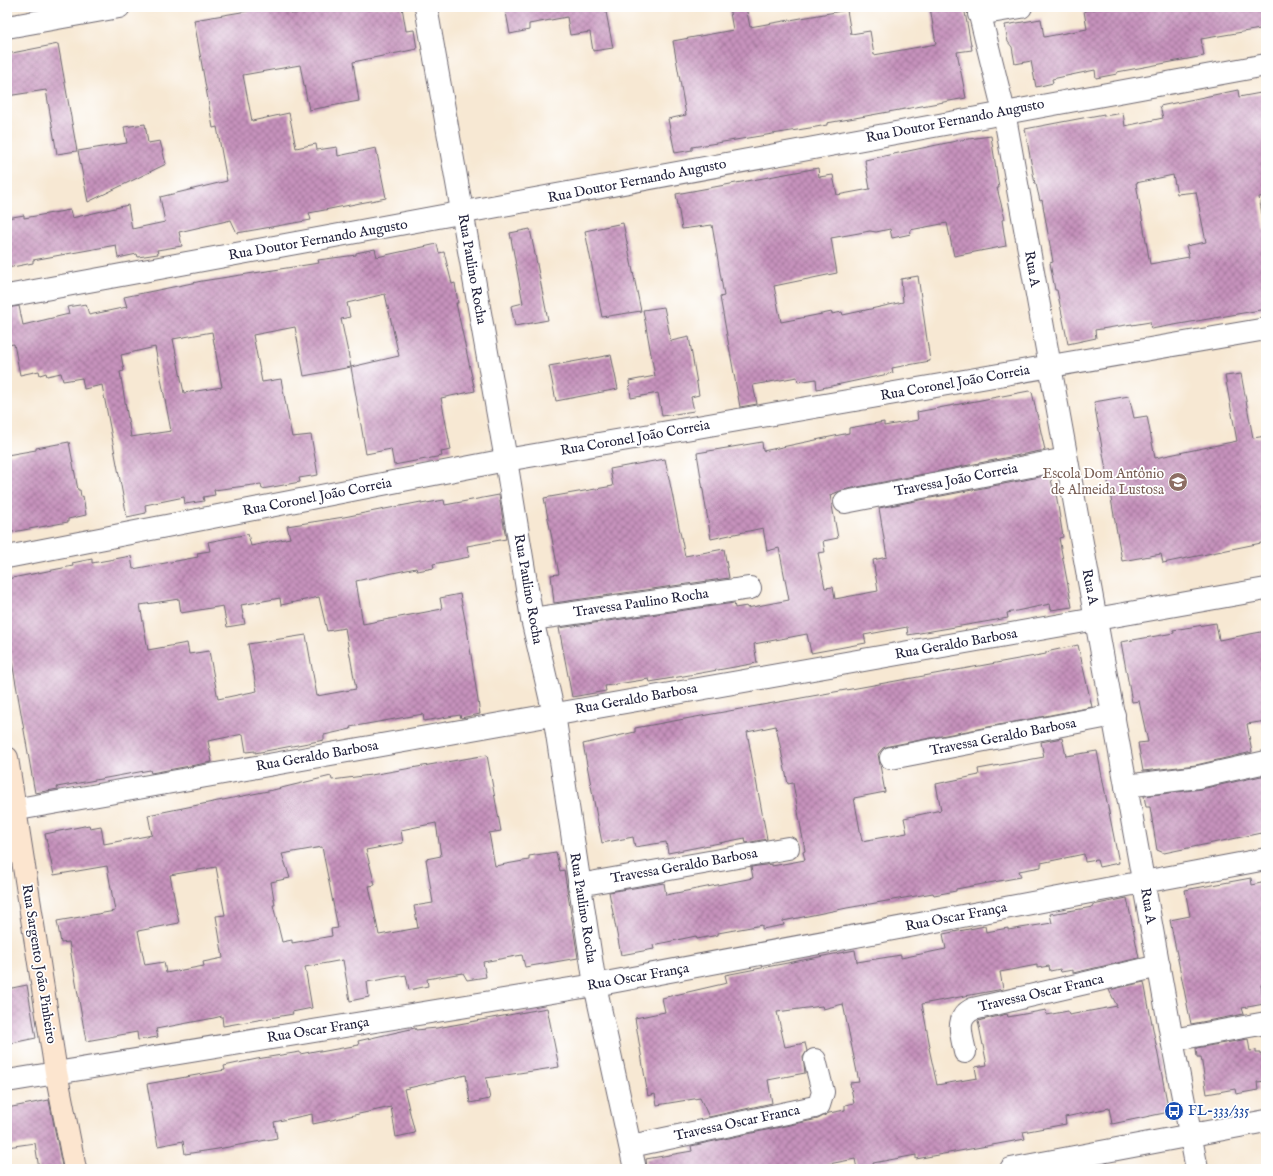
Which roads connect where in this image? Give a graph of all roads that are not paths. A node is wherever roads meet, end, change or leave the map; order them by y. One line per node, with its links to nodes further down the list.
1 (119, 7): 5 (street)
2 (426, 7): 8 (street, Rua Paulino Rocha)
3 (1020, 7): 4 (street)
4 (979, 11): 7 (street, Rua A)
5 (7, 27)
6 (1266, 65): 7 (street, Rua Doutor Fernando Augusto)
7 (1004, 112): 8 (street, Rua Doutor Fernando Augusto); 11 (street, Rua A)
8 (462, 214): 9 (street, Rua Doutor Fernando Augusto); 13 (street, Rua Paulino Rocha)
9 (7, 296)
10 (1266, 329): 11 (street, Rua Coronel João Correia)
11 (1049, 367): 12 (street, Rua A); 13 (street, Rua Coronel João Correia)
12 (1066, 459): 14 (street, Travessa João Correia); 19 (street, Rua A)
13 (506, 460): 15 (street, Rua Coronel João Correia); 18 (street, Rua Paulino Rocha)
14 (845, 502)
15 (7, 557)
16 (750, 588): 18 (street, Travessa Paulino Rocha)
17 (1266, 589): 19 (street, Rua Geraldo Barbosa)
18 (532, 619): 20 (street, Rua Paulino Rocha)
19 (1096, 619): 20 (street, Rua Geraldo Barbosa); 21 (street, Rua A)
20 (554, 714): 26 (street, Rua Geraldo Barbosa); 30 (street, Rua Paulino Rocha)
21 (1114, 715): 23 (street, Travessa Geraldo Barbosa); 25 (street, Rua A)
22 (7, 758): 26 (street, Rua Sargento João Pinheiro)
23 (891, 758)
24 (1266, 762): 25 (street)
25 (1126, 786): 29 (street, Rua A)
26 (11, 810): 37 (street, Rua Sargento João Pinheiro)
27 (788, 848): 30 (street, Travessa Geraldo Barbosa)
28 (1266, 859): 29 (street, Rua Oscar França)
29 (1144, 882): 31 (street, Rua A); 32 (street, Rua Oscar França)
30 (579, 885): 32 (street, Rua Paulino Rocha)
31 (1158, 966): 34 (street, Rua A); 35 (street, Travessa Oscar Franca)
32 (595, 985): 37 (street, Rua Oscar França); 41 (street, Rua Paulino Rocha)
33 (1266, 1023): 34 (street)
34 (1172, 1040): 40 (street, Rua A)
35 (965, 1052)
36 (815, 1060): 41 (street, Travessa Oscar Franca)
37 (56, 1072): 38 (street, Rua Oscar França); 43 (street, Rua Sargento João Pinheiro)
38 (7, 1081)
39 (1266, 1121): 40 (street)
40 (1191, 1135): 42 (street); 46 (street, Rua A)
41 (631, 1146): 44 (street, Rua Paulino Rocha)
42 (1049, 1166): 45 (street)
43 (75, 1169)
44 (635, 1169)
45 (1011, 1169)
46 (1197, 1169)

